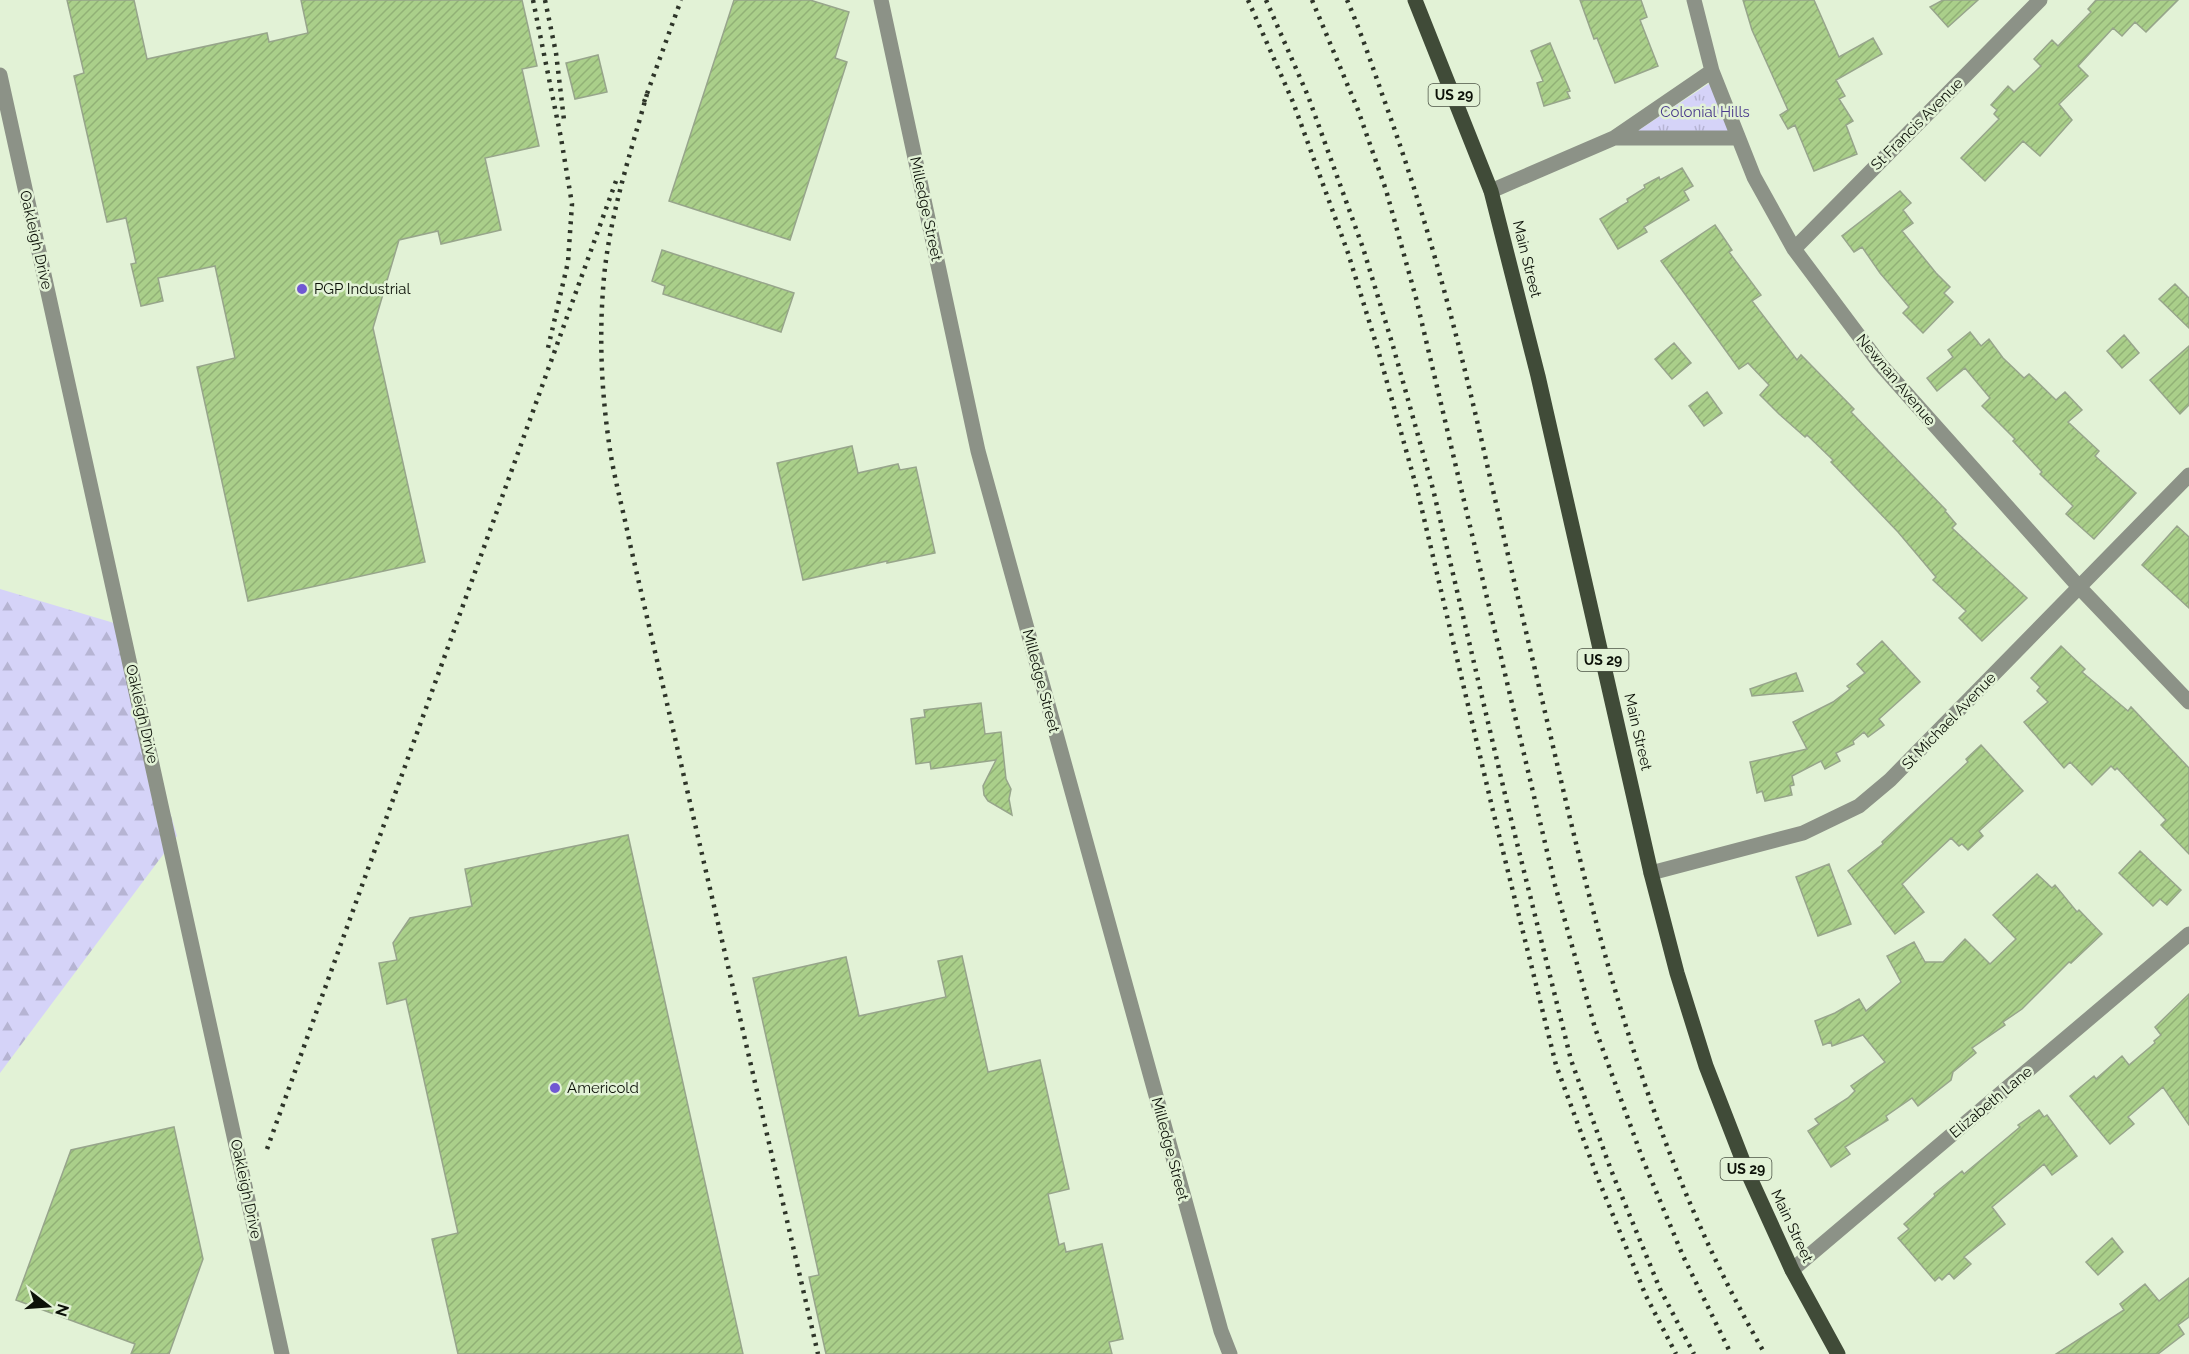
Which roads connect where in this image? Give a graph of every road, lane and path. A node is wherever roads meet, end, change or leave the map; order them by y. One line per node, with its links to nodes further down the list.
1 (881, 0): 18 (street, Milledge Street)
2 (1415, 0): 9 (main road, Main Street / US 29)
3 (1694, 0): 5 (street, Newnan Avenue)
4 (2040, 0): 10 (street, St Francis Avenue)
5 (1712, 71): 7 (street); 8 (street, Newnan Avenue)
6 (0, 75): 17 (street, Oakleigh Drive)
7 (1614, 138): 8 (street); 9 (street)
8 (1738, 138): 10 (street, Newnan Avenue)
9 (1491, 191): 14 (main road, Main Street / US 29)
10 (1794, 249): 12 (street, Newnan Avenue)
11 (2189, 475): 12 (street, St Michael Avenue)
12 (2079, 587): 13 (street, Newnan Avenue); 14 (street, St Michael Avenue)
13 (2189, 702)
14 (1651, 873): 16 (main road, Main Street / US 29)
15 (2189, 934): 16 (street, Elizabeth Lane)
16 (1792, 1270): 19 (main road, Main Street / US 29)
17 (282, 1354)
18 (1230, 1354)
19 (1838, 1354)

